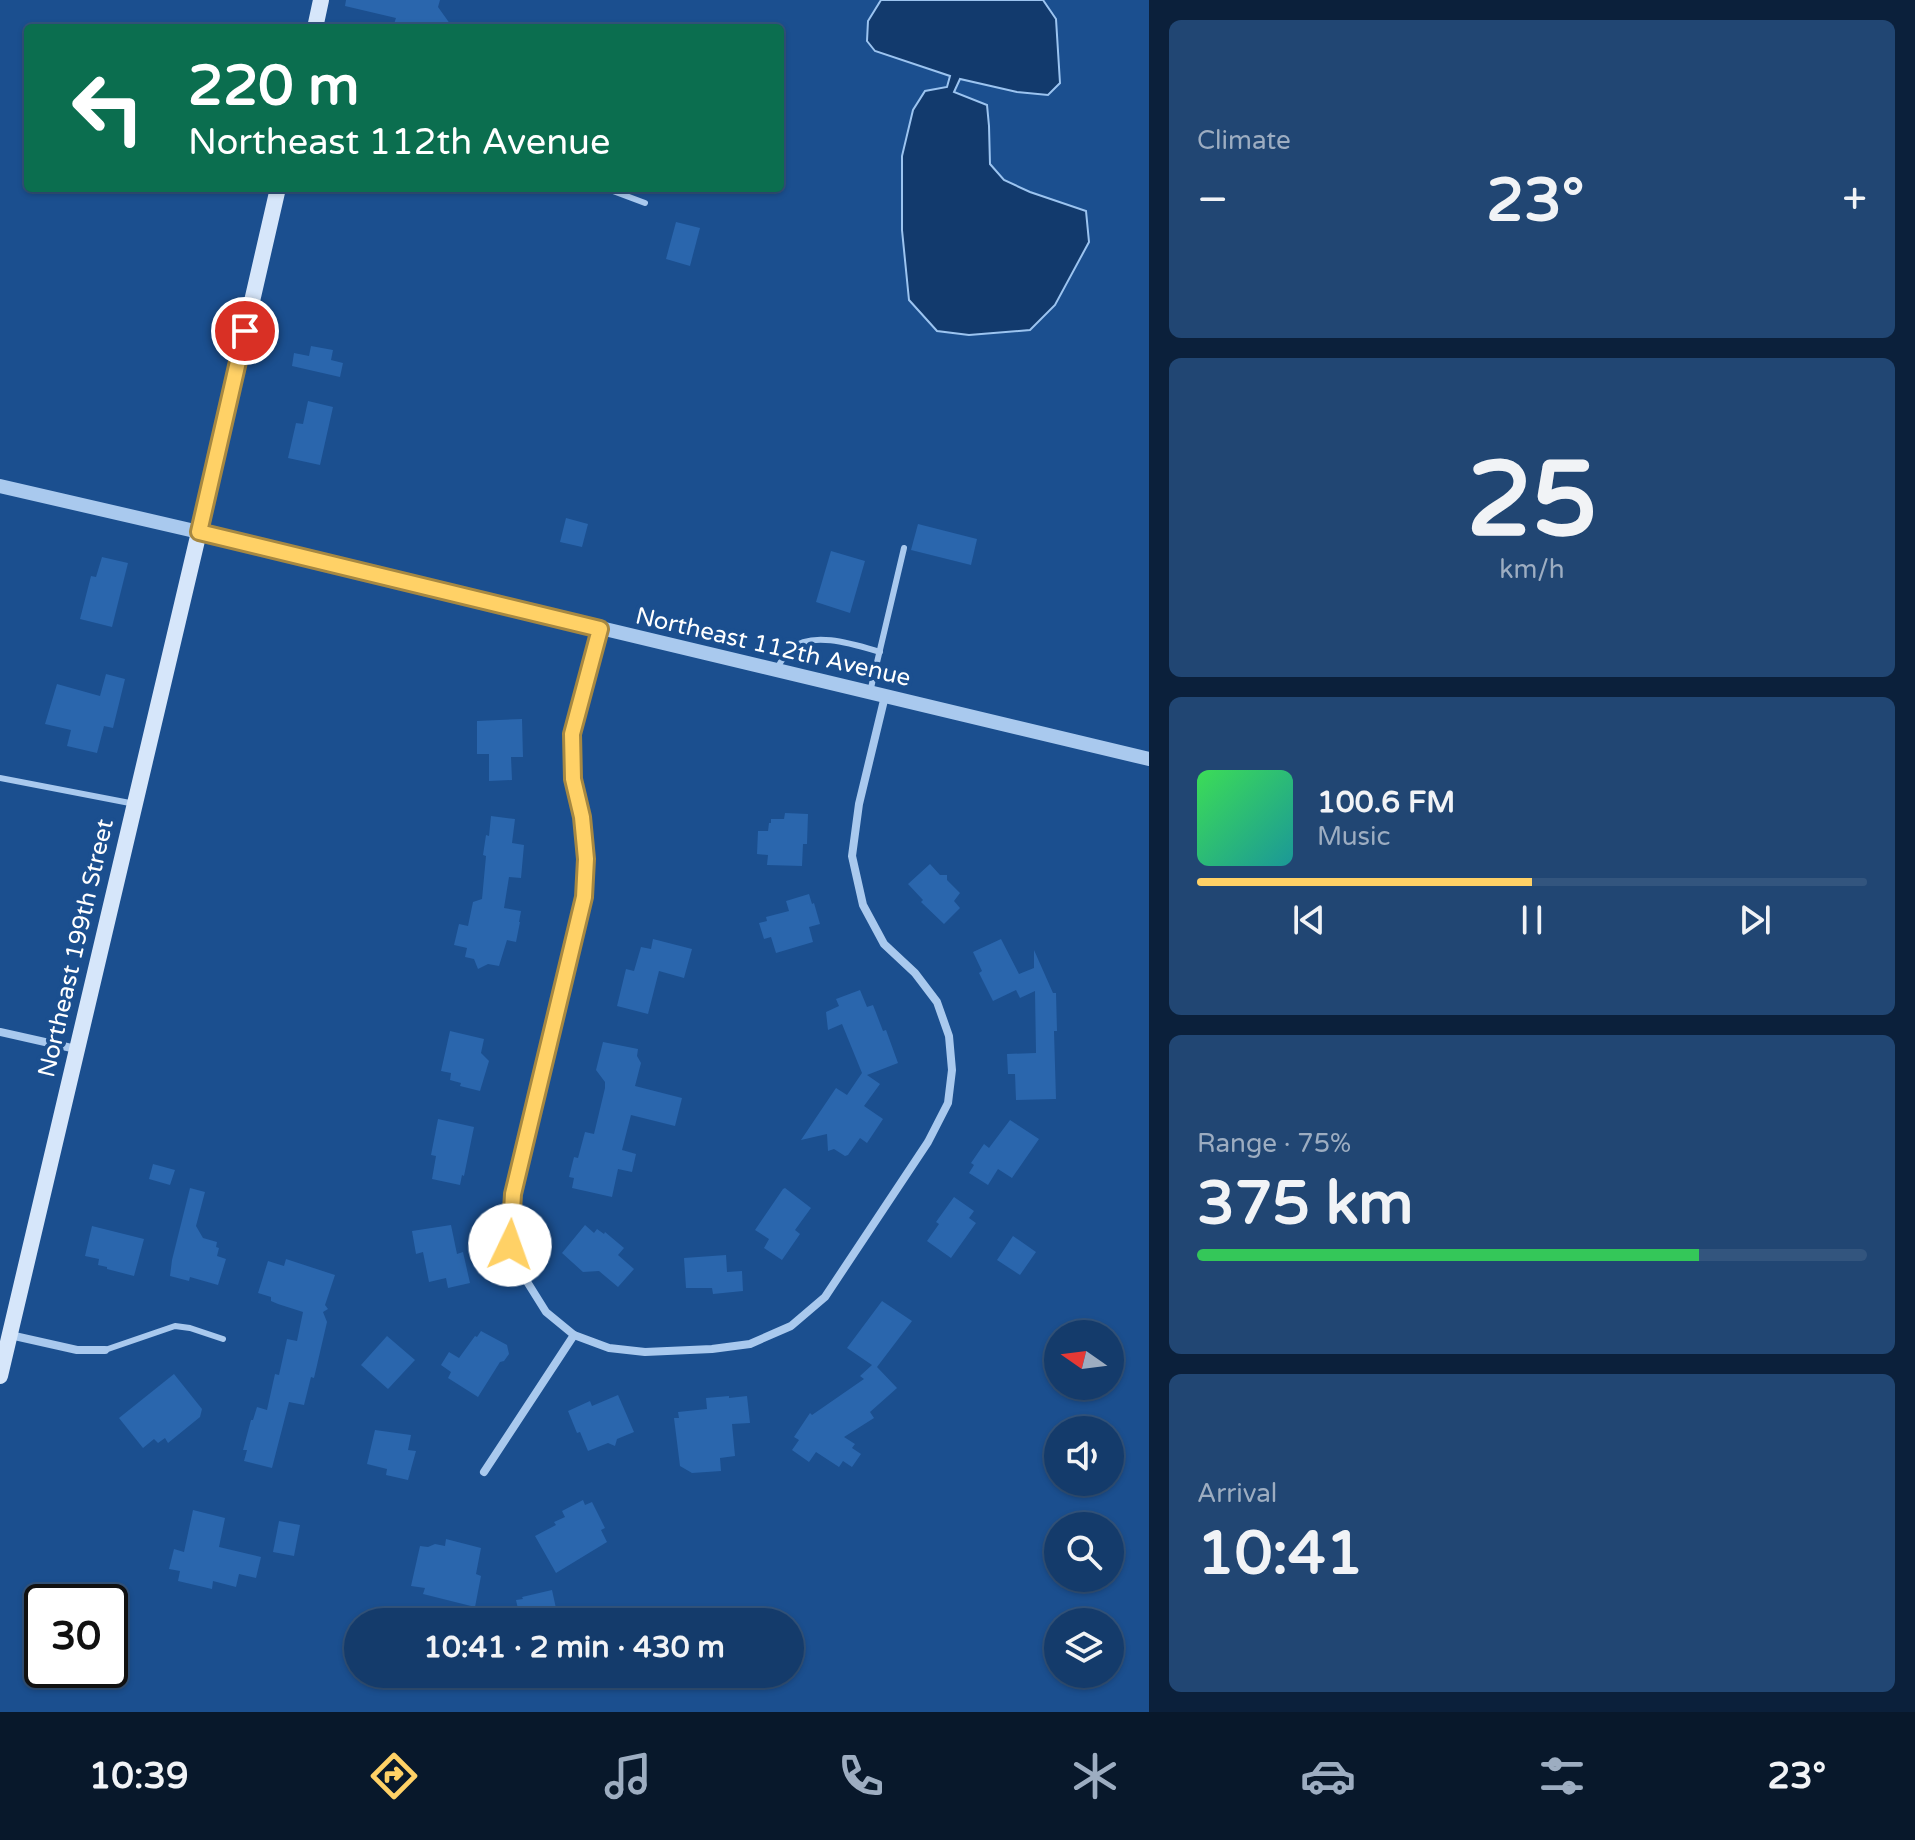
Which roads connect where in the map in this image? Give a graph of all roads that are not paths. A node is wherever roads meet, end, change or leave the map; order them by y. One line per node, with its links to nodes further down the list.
1 (321, 0): 2 (main road)
2 (316, 24)
3 (277, 192): 7 (main road, Northeast 199th Street)
4 (616, 192): 5 (lane)
5 (645, 203)
6 (0, 486): 7 (street, Northeast 112th Avenue)
7 (199, 532): 9 (street, Northeast 112th Avenue); 15 (main road, Northeast 199th Street)
8 (904, 548): 10 (lane)
9 (600, 629): 11 (street, Northeast 112th Avenue); 19 (street)
10 (880, 652): 11 (lane); 12 (lane)
11 (776, 670): 12 (street, Northeast 112th Avenue)
12 (877, 694): 13 (street, Northeast 112th Avenue); 19 (street)
13 (1149, 759)
14 (0, 778): 15 (lane)
15 (135, 804): 17 (main road, Northeast 199th Street)
16 (0, 1032): 17 (street)
17 (76, 1049): 18 (main road, Northeast 199th Street)
18 (10, 1335): 21 (street); 22 (main road, Northeast 199th Street)
19 (574, 1335): 23 (street)
20 (223, 1339): 21 (lane)
21 (105, 1350)
22 (0, 1376)
23 (484, 1472)

